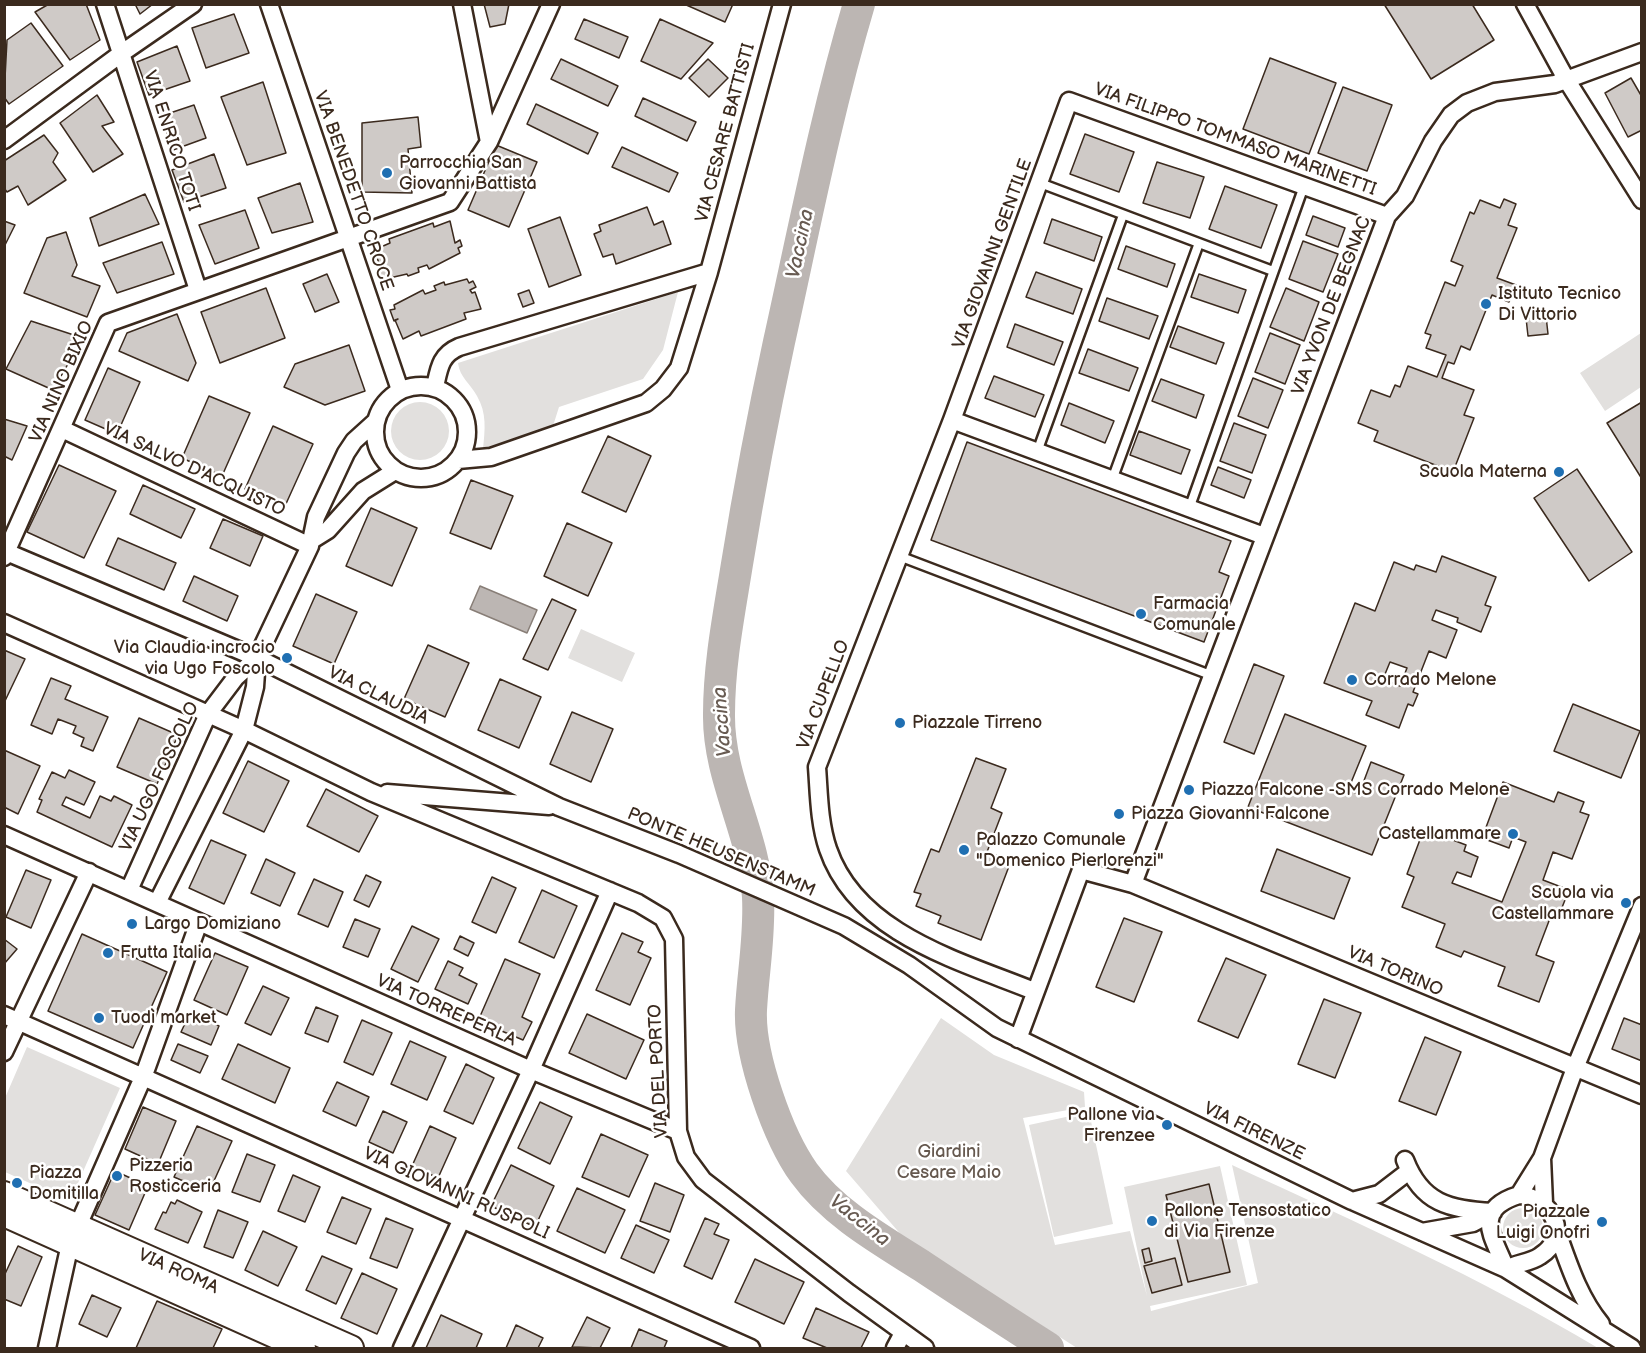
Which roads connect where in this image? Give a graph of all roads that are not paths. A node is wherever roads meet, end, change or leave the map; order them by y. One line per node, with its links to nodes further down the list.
1 (105, 4): 9 (street, VIA ENRICO TOTI)
2 (193, 4): 9 (street)
3 (269, 4): 19 (street, VIA BENEDETTO CROCE)
4 (462, 4): 13 (street)
5 (551, 4): 13 (street, VIA NINO BIXIO)
6 (782, 4): 22 (street, VIA CESARE BATTISTI)
7 (1525, 4): 10 (street)
8 (1641, 52): 10 (street, VIA YVON DE BEGNAC)
9 (122, 53): 12 (street); 23 (street, VIA ENRICO TOTI)
10 (1566, 79): 16 (street); 18 (street, VIA YVON DE BEGNAC)
11 (1069, 101): 14 (street, VIA GIOVANNI GENTILE); 15 (street, VIA FILIPPO TOMMASO MARINETTI)
12 (4, 140)
13 (489, 142): 19 (street, VIA NINO BIXIO)
14 (1040, 183): 17 (lane); 26 (street, VIA GIOVANNI GENTILE)
15 (1304, 186): 18 (street, VIA FILIPPO TOMMASO MARINETTI); 21 (lane)
16 (1641, 200)
17 (1123, 215): 20 (lane); 29 (lane)
18 (1387, 216): 34 (street, VIA YVON DE BEGNAC)
19 (349, 238): 23 (street, VIA NINO BIXIO); 25 (street, VIA BENEDETTO CROCE)
20 (1199, 243): 21 (lane); 32 (lane)
21 (1274, 271): 33 (lane)
22 (708, 272): 24 (street); 30 (street, VIA CESARE BATTISTI)
23 (198, 290): 28 (street, VIA NINO BIXIO)
24 (435, 387): 25 (street); 30 (street)
25 (400, 390): 27 (street)
26 (952, 420): 29 (street); 37 (street, VIA CUPELLO)
27 (375, 422): 31 (street); 35 (street, VIA UGO FOSCOLO)
28 (62, 429): 35 (street, VIA SALVO D'ACQUISTO); 36 (street, VIA NINO BIXIO)
29 (1037, 452): 32 (street)
30 (458, 460): 31 (street)
31 (395, 471): 35 (street, VIA UGO FOSCOLO)
32 (1112, 480): 33 (street)
33 (1189, 508): 34 (street)
34 (1264, 536): 40 (street, VIA YVON DE BEGNAC)
35 (311, 543): 39 (street, VIA UGO FOSCOLO)
36 (5, 553): 39 (street, VIA CLAUDIA)
37 (898, 556): 40 (lane); 54 (street, VIA CUPELLO)
38 (4, 623): 41 (street)
39 (257, 657): 41 (street, VIA UGO FOSCOLO); 42 (street, VIA UGO FOSCOLO); 44 (street, VIA CLAUDIA)
40 (1213, 676): 47 (street)
41 (208, 714): 42 (street); 48 (street, VIA UGO FOSCOLO)
42 (244, 729): 43 (street); 50 (street, VIA UGO FOSCOLO)
43 (371, 792): 44 (street); 49 (street)
44 (559, 807): 53 (street, PONTE HEUSENSTAMM)
45 (4, 835): 46 (street)
46 (89, 872): 48 (street); 55 (street)
47 (1133, 884): 54 (street); 58 (street, VIA TORINO)
48 (129, 890): 50 (street)
49 (610, 891): 59 (street); 62 (street, VIA DEL PORTO)
50 (157, 903): 52 (street)
51 (1641, 906): 58 (street)
52 (199, 922): 59 (street, VIA TORREPERLA); 60 (street)
53 (867, 938): 56 (street, VIA FIRENZE)
54 (1034, 991): 56 (street)
55 (12, 1018): 57 (street); 60 (street, VIA GIOVANNI RUSPOLI)
56 (1017, 1039): 66 (street, VIA FIRENZE)
57 (4, 1052)
58 (1575, 1068): 61 (street, VIA TORINO); 63 (street)
59 (531, 1070): 62 (street, VIA TORREPERLA); 70 (street)
60 (144, 1076): 70 (street, VIA GIOVANNI RUSPOLI); 73 (street)
61 (1641, 1095)
62 (678, 1131): 75 (street, VIA DEL PORTO)
63 (1542, 1158): 65 (street); 67 (street)
64 (4, 1194): 73 (street, VIA ROMA)
65 (1519, 1195): 67 (street); 68 (street)
66 (1352, 1201): 68 (street); 72 (street, VIA FIRENZE)
67 (1544, 1203): 71 (street)
68 (1493, 1212): 72 (street); 74 (street)
69 (4, 1214): 73 (street, VIA ROMA)
70 (462, 1218): 80 (street); 81 (street, VIA GIOVANNI RUSPOLI)
71 (1556, 1229): 74 (street); 76 (street)
72 (1422, 1232): 74 (street, VIA FIRENZE)
73 (74, 1235): 77 (street); 78 (street, VIA ROMA); 79 (street, VIA ROMA)
74 (1506, 1269): 76 (street, VIA FIRENZE)
75 (903, 1333): 82 (street); 83 (street, VIA DEL PORTO)
76 (1609, 1334): 84 (street, VIA FIRENZE)
77 (46, 1348)
78 (303, 1348)
79 (351, 1348)
80 (402, 1348)
81 (752, 1348)
82 (895, 1348)
83 (925, 1348)
84 (1632, 1348)

